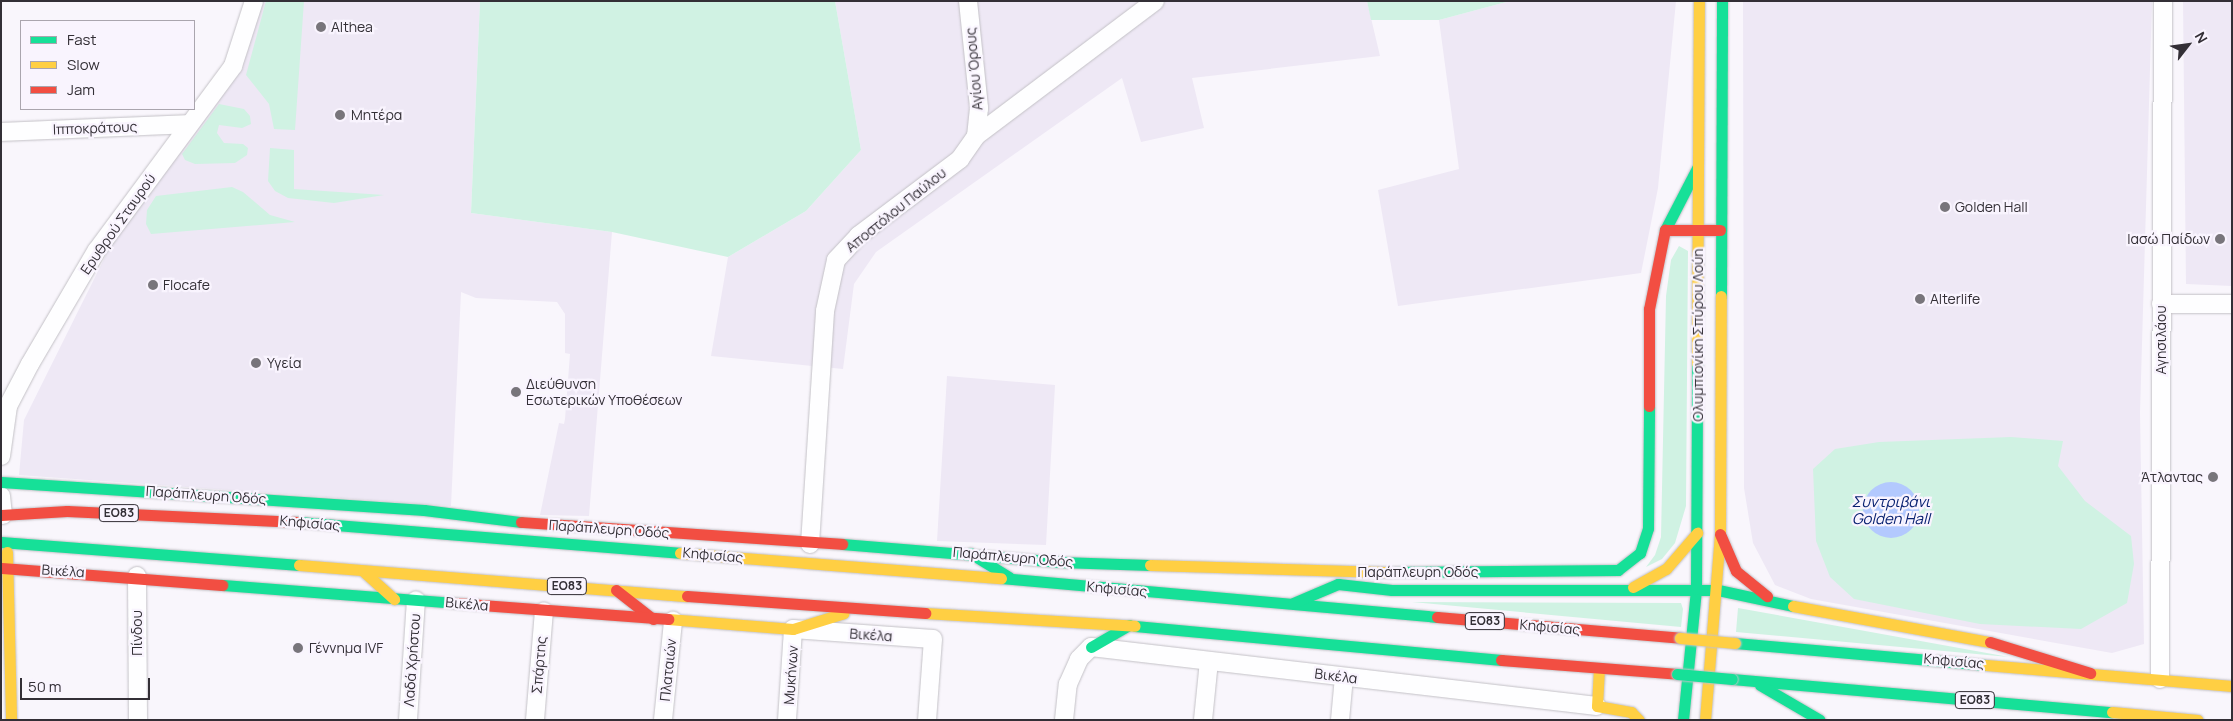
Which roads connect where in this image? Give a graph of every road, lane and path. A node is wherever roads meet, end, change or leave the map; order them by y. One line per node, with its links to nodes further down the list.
1 (254, 1): 7 (street, Ερυθρού Σταυρού)
2 (968, 1): 9 (street, Αγίου Όρους)
3 (1155, 1): 9 (street, Αποστόλου Παύλου)
4 (1700, 1): 10 (main road, Ολυμπιονίκη Σπύρου Λούη)
5 (1722, 1): 13 (main road, Ολυμπιονίκη Σπύρου Λούη)
6 (2163, 1): 14 (street, Αγησιλάου)
7 (189, 124): 8 (street, Ιπποκράτους); 16 (street, Ερυθρού Σταυρού)
8 (1, 132)
9 (976, 136): 25 (street, Αποστόλου Παύλου)
10 (1698, 166): 11 (main road, Παράπλευρη Οδός); 12 (main road, Ολυμπιονίκη Σπύρου Λούη)
11 (1665, 230): 12 (main road); 26 (main road, Παράπλευρη Οδός)
12 (1698, 230): 13 (main road); 23 (main road, Ολυμπιονίκη Σπύρου Λούη)
13 (1720, 230): 24 (main road, Ολυμπιονίκη Σπύρου Λούη)
14 (2161, 304): 15 (street); 50 (street, Αγησιλάου)
15 (2232, 304)
16 (5, 405): 17 (street, Ερυθρού Σταυρού)
17 (1, 456)
18 (1, 482): 20 (main road, Παράπλευρη Οδός)
19 (1, 496): 21 (street)
20 (424, 510): 22 (main road); 25 (main road, Παράπλευρη Οδός)
21 (4, 529): 22 (main road, Κηφισίας / ΕΟ83); 27 (main road); 28 (main road, ΕΟ83)
22 (421, 532): 30 (main road, Κηφισίας / ΕΟ83)
23 (1697, 533): 31 (main road, Ολυμπιονίκη Σπύρου Λούη); 33 (main road)
24 (1720, 534): 34 (main road, Ολυμπιονίκη Σπύρου Λούη); 37 (main road)
25 (810, 544): 26 (main road, Παράπλευρη Οδός)
26 (970, 553): 30 (main road)
27 (4, 568): 29 (main road, Βικέλα); 55 (main road)
28 (363, 571): 32 (main road, ΕΟ83); 35 (main road)
29 (137, 576): 35 (main road, Βικέλα); 54 (street, Πίνδου)
30 (1012, 579): 38 (main road, Κηφισίας / ΕΟ83)
31 (1696, 589): 33 (main road); 34 (main road); 65 (main road, Ολυμπιονίκη Σπύρου Λούη)
32 (616, 590): 39 (main road, ΕΟ83); 41 (main road)
33 (1621, 590): 38 (main road)
34 (1718, 590): 37 (main road); 66 (main road, Ολυμπιονίκη Σπύρου Λούη)
35 (394, 599): 36 (main road, Βικέλα)
36 (416, 600): 40 (main road, Βικέλα); 56 (street, Λαδά Χρήστου)
37 (1777, 601): 48 (main road)
38 (1290, 605): 48 (main road, Κηφισίας / ΕΟ83, bridge)
39 (856, 609): 43 (main road, ΕΟ83); 44 (main road)
40 (544, 611): 41 (main road, Βικέλα); 57 (street, Σπάρτης)
41 (653, 619): 42 (main road, Βικέλα)
42 (673, 621): 44 (main road, Βικέλα); 58 (street, Πλαταιών)
43 (1128, 625): 45 (main road); 47 (main road, ΕΟ83)
44 (793, 629): 59 (street, Μυκήνων); 60 (street, Βικέλα)
45 (1085, 653): 46 (street, Βικέλα); 61 (street)
46 (1209, 661): 49 (street, Βικέλα); 62 (street)
47 (1600, 668): 51 (main road, ΕΟ83, bridge); 53 (main road)
48 (2090, 673): 50 (main road, Κηφισίας / ΕΟ83)
49 (1344, 677): 53 (street, Βικέλα); 63 (street)
50 (2160, 679): 52 (main road, Κηφισίας / ΕΟ83)
51 (1752, 681): 67 (main road); 68 (main road, ΕΟ83)
52 (2232, 686)
53 (1597, 706): 64 (main road)
54 (137, 719)
55 (11, 720)
56 (408, 720)
57 (535, 720)
58 (663, 720)
59 (787, 720)
60 (927, 720)
61 (1064, 720)
62 (1203, 720)
63 (1340, 720)
64 (1639, 720)
65 (1683, 720)
66 (1705, 720)
67 (1820, 720)
68 (2198, 720)

